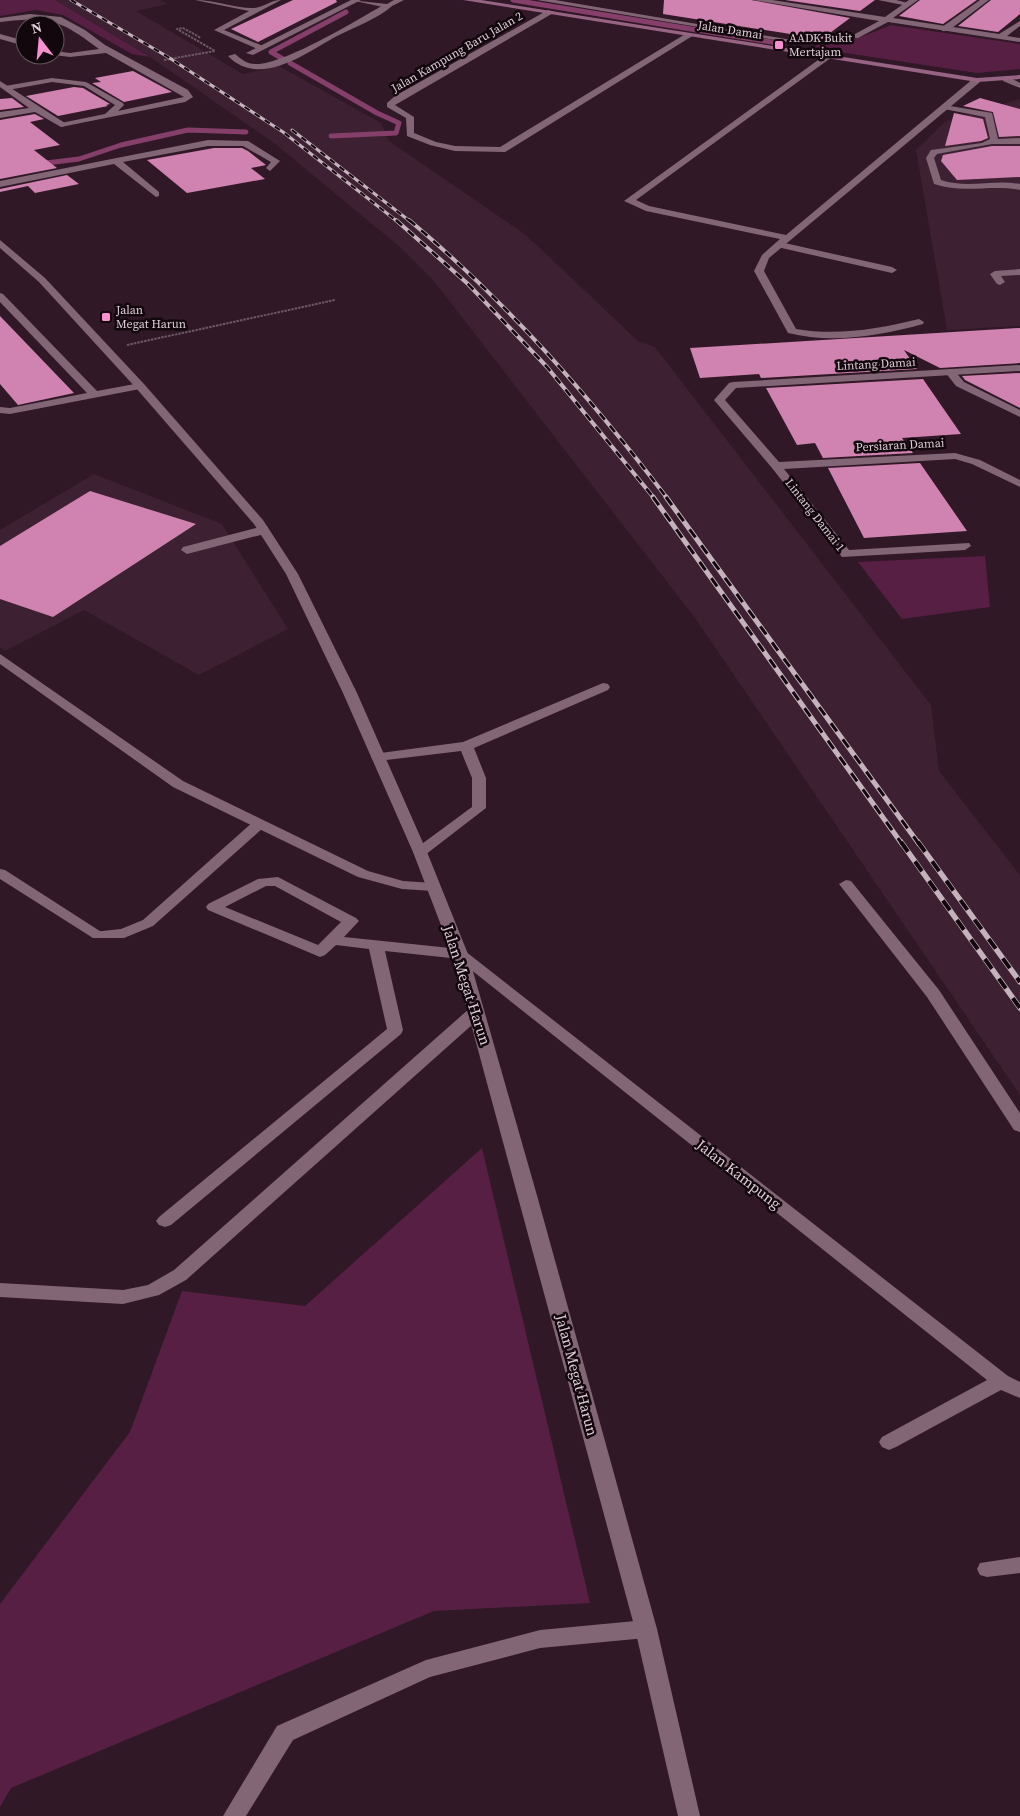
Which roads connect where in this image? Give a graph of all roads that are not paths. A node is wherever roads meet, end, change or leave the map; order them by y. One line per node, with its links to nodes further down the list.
1 (199, 0): 13 (street)
2 (277, 0): 13 (street)
3 (356, 0): 12 (street); 25 (street)
4 (400, 0): 12 (street)
5 (467, 0): 14 (main road, Jalan Damai)
6 (494, 0): 14 (main road)
7 (541, 0): 27 (street)
8 (757, 0): 16 (street)
9 (882, 0): 11 (street)
10 (985, 0): 18 (street)
11 (911, 2): 16 (street)
12 (388, 6): 30 (street)
13 (255, 10): 25 (street)
14 (551, 12): 19 (main road, Jalan Damai); 19 (street, Jalan Kampung Baru Jalan 2)
15 (0, 20): 26 (street)
16 (886, 20): 18 (street); 21 (street)
17 (1020, 22): 22 (street)
18 (945, 29): 22 (street)
19 (690, 34): 27 (main road, Jalan Damai)
20 (0, 36): 24 (street)
21 (858, 36)
22 (1000, 37): 23 (street)
23 (1020, 40)
24 (15, 41)
25 (260, 48): 28 (street)
26 (108, 50): 29 (street); 41 (street)
27 (782, 50): 31 (main road, Jalan Damai)
28 (250, 53)
29 (65, 54)
30 (232, 56)
31 (828, 57): 34 (main road, Jalan Damai); 53 (street)
32 (1020, 77): 33 (main road, Jalan Damai)
33 (1006, 79): 34 (main road, Jalan Damai); 36 (street)
34 (977, 80): 38 (street)
35 (0, 83): 37 (street)
36 (1020, 86)
37 (8, 88): 39 (street); 41 (street)
38 (947, 107): 43 (street); 53 (street)
39 (36, 109): 40 (street); 41 (street)
40 (0, 115)
41 (108, 116)
42 (1020, 141): 44 (street)
43 (992, 142): 44 (street); 45 (street)
44 (1003, 142): 45 (street)
45 (930, 158): 49 (street)
46 (116, 161): 47 (street); 48 (street); 52 (street)
47 (270, 168)
48 (0, 184)
49 (1009, 184): 50 (street); 51 (street)
50 (1020, 184)
51 (1020, 188)
52 (156, 194)
53 (783, 241): 55 (street); 59 (street)
54 (0, 244): 63 (street, Jalan Megat Harun)
55 (892, 270)
56 (1020, 272): 57 (street)
57 (1000, 282)
58 (0, 296): 64 (street)
59 (919, 322)
60 (1020, 368): 61 (street, Lintang Damai)
61 (950, 372): 62 (street, Lintang Damai); 66 (street)
62 (733, 385): 67 (street, Lintang Damai 1)
63 (140, 386): 64 (street); 69 (street, Jalan Megat Harun)
64 (94, 394): 65 (street)
65 (0, 410)
66 (1020, 414)
67 (776, 466): 68 (street, Persiaran Damai); 70 (street, Lintang Damai 1)
68 (1020, 484)
69 (264, 530): 71 (street); 75 (street, Jalan Megat Harun)
70 (965, 546)
71 (187, 550)
72 (0, 658): 76 (street)
73 (603, 687): 74 (street)
74 (466, 746): 75 (street); 77 (street)
75 (378, 757): 77 (street, Jalan Megat Harun)
76 (259, 824): 78 (street); 80 (street)
77 (420, 852): 80 (street, Jalan Megat Harun)
78 (0, 872)
79 (846, 884): 85 (street)
80 (433, 887): 83 (street, Jalan Megat Harun)
81 (332, 940): 81 (street); 82 (street)
82 (376, 944): 83 (street); 86 (street)
83 (460, 954): 84 (street, Jalan Megat Harun); 88 (street, Jalan Kampung)
84 (476, 1012): 87 (street); 93 (street, Jalan Megat Harun)
85 (1020, 1126)
86 (165, 1221)
87 (0, 1290)
88 (1002, 1381): 89 (street, Jalan Kampung); 90 (street)
89 (1020, 1391)
90 (889, 1442)
91 (1020, 1565): 92 (street)
92 (987, 1569)
93 (646, 1629): 94 (street); 95 (street, Jalan Megat Harun)
94 (234, 1816)
95 (689, 1816)

